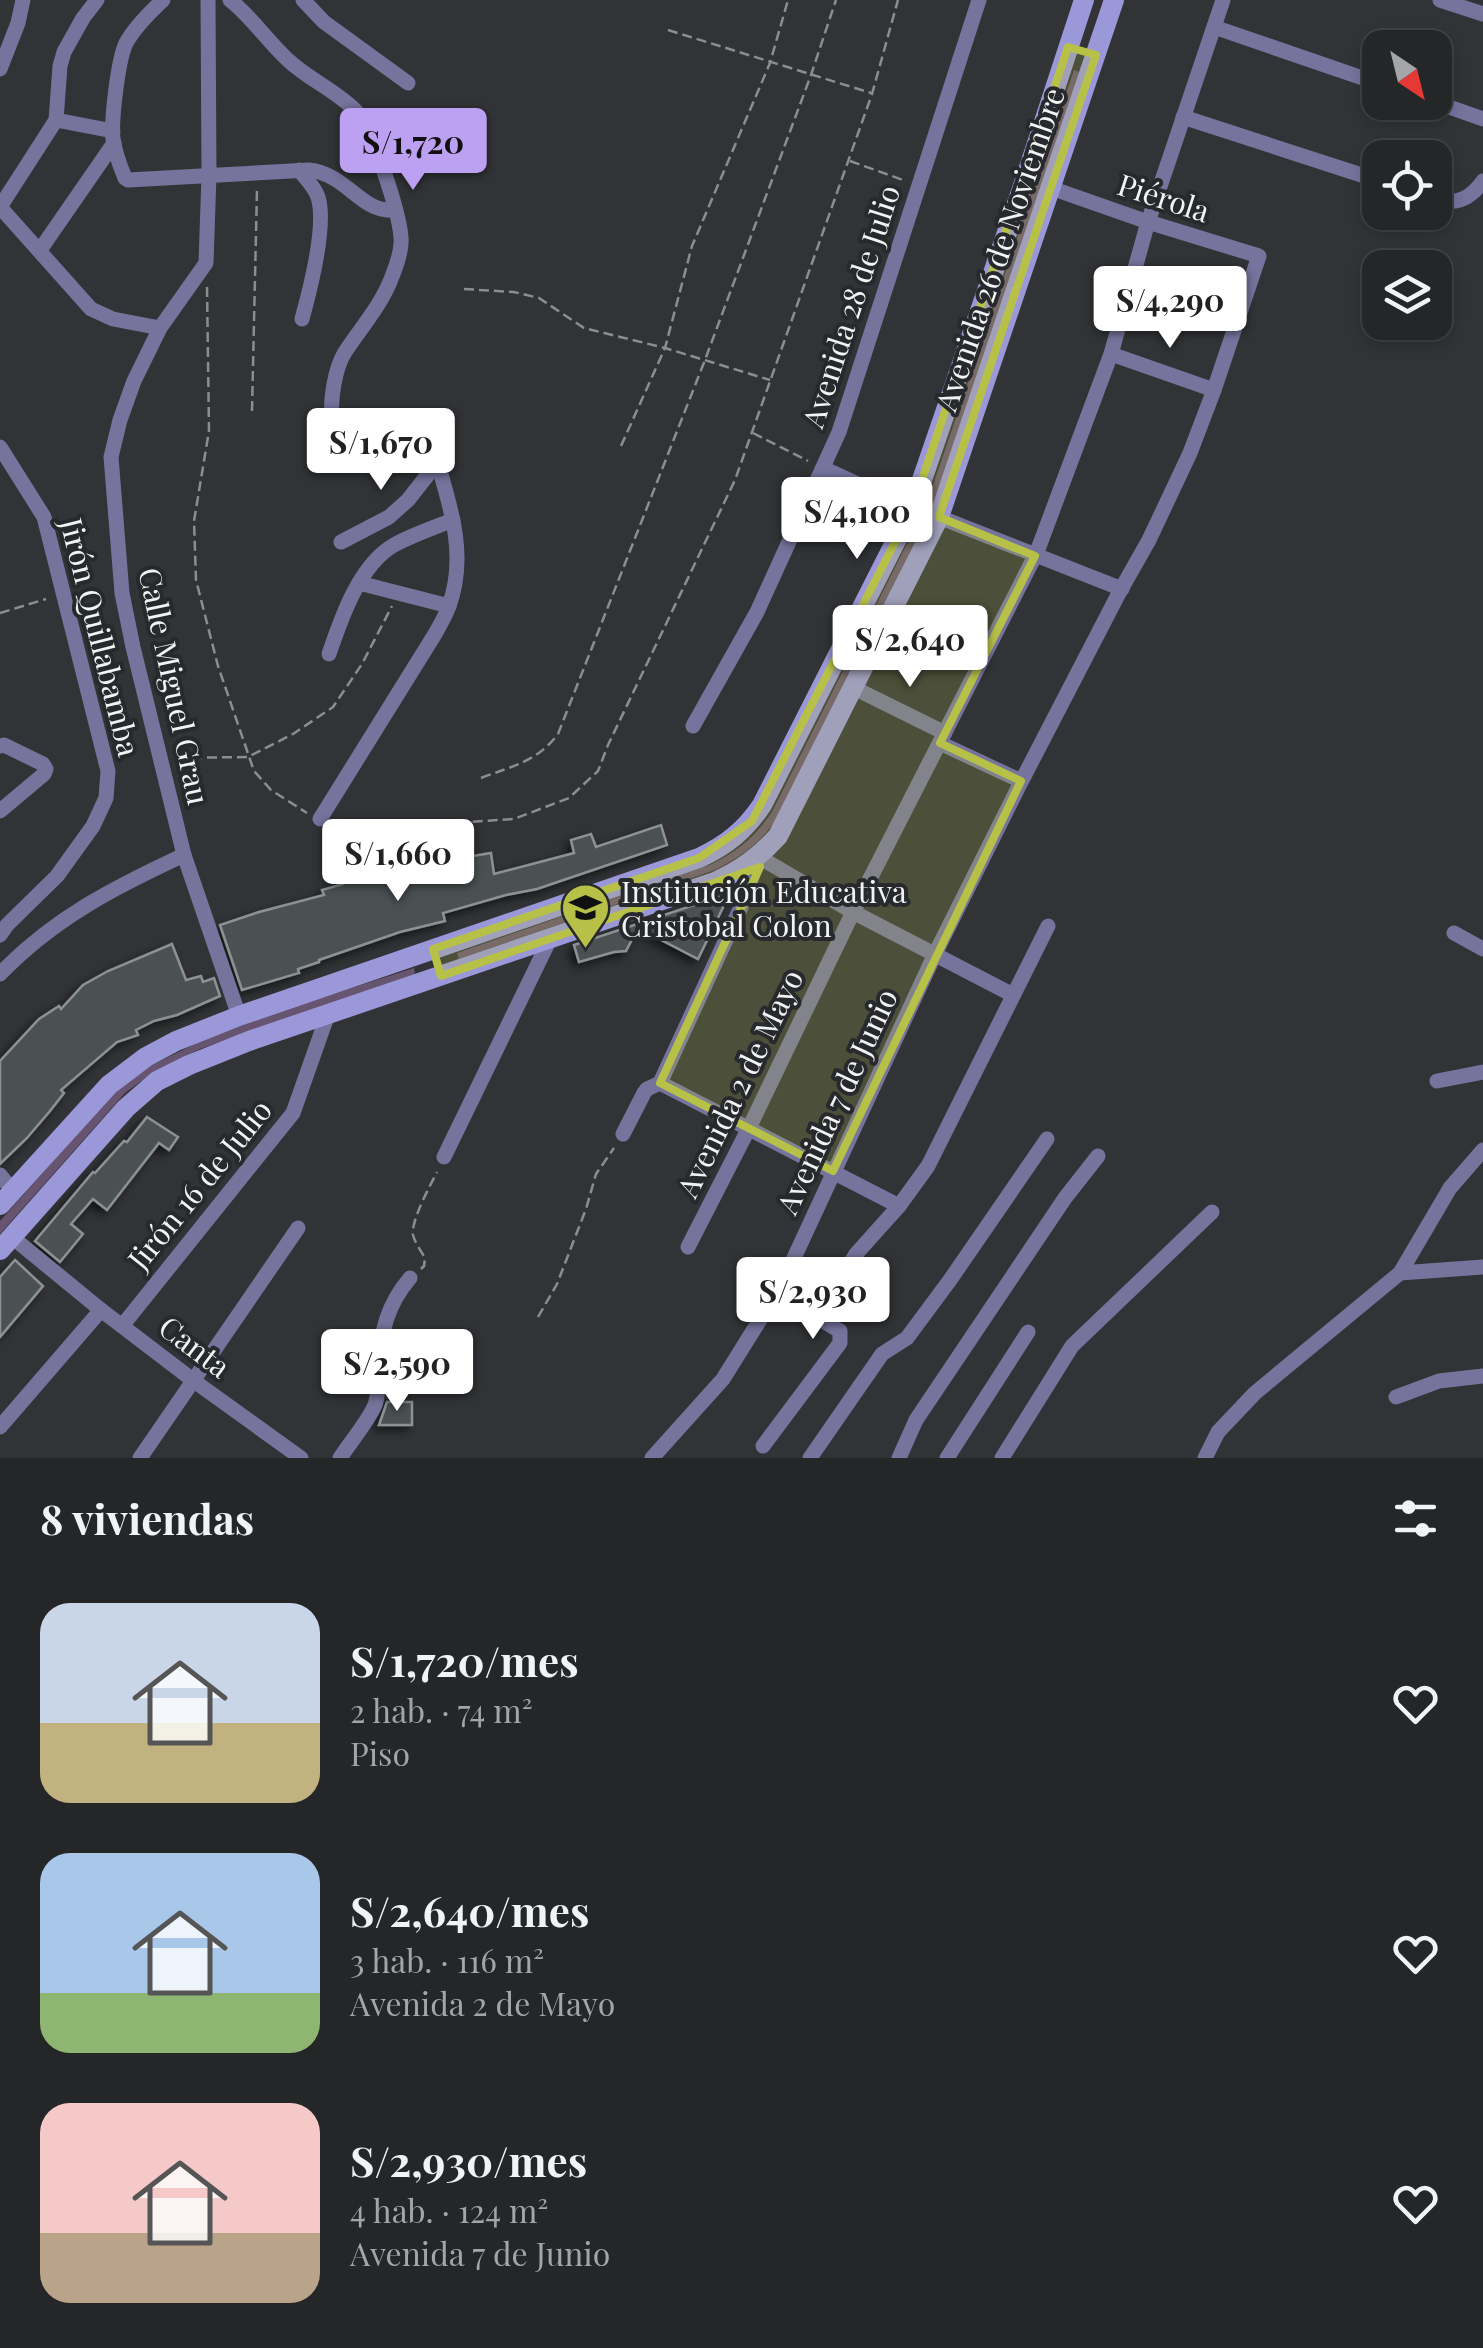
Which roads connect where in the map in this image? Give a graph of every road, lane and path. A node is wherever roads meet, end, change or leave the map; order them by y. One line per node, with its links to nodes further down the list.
1 (23, 0): 21 (street)
2 (96, 0): 29 (street)
3 (162, 0): 30 (street)
4 (208, 0): 34 (street)
5 (230, 0): 41 (street)
6 (303, 0): 24 (street)
7 (788, 0): 20 (path)
8 (836, 0): 22 (path)
9 (898, 0): 25 (path)
10 (979, 0): 37 (street, Avenida 28 de Julio)
11 (1084, 0): 18 (main road, Avenida 26 de Noviembre)
12 (1114, 0): 19 (main road, Avenida 26 de Noviembre)
13 (1223, 0): 16 (street, Avenida 2 de Mayo)
14 (1440, 0): 15 (street)
15 (1483, 14)
16 (1214, 27): 23 (street); 27 (street, Avenida 2 de Mayo)
17 (668, 30): 20 (path)
18 (1068, 47): 19 (main road); 62 (main road, Avenida 26 de Noviembre)
19 (1096, 55): 38 (main road, Avenida 26 de Noviembre)
20 (770, 63): 22 (path); 49 (path)
21 (0, 69)
22 (811, 76): 25 (path); 51 (path)
23 (1362, 78)
24 (408, 83)
25 (872, 94): 31 (path)
26 (1452, 108): 28 (street)
27 (1183, 117): 35 (street); 42 (street, Avenida 2 de Mayo)
28 (1483, 119)
29 (56, 120): 30 (street); 40 (street)
30 (113, 137): 34 (street); 43 (street)
31 (849, 161): 37 (path); 52 (path)
32 (299, 170): 33 (street); 41 (street); 47 (street)
33 (257, 173): 34 (street); 54 (path)
34 (208, 175): 45 (street)
35 (1362, 175)
36 (1483, 181): 39 (street)
37 (919, 186): 61 (street, Avenida 28 de Julio)
38 (1052, 188): 42 (street, Piérola); 63 (main road, Avenida 26 de Noviembre)
39 (1452, 201)
40 (0, 207): 43 (street)
41 (394, 210): 56 (street)
42 (1148, 222): 44 (street, Piérola); 50 (street, Avenida 2 de Mayo)
43 (40, 250): 48 (street)
44 (1259, 256): 53 (street, Avenida 7 de Junio)
45 (206, 263): 48 (street, Calle Miguel Grau); 78 (path)
46 (464, 289): 49 (path)
47 (302, 319)
48 (160, 328): 79 (street, Calle Miguel Grau)
49 (664, 348): 51 (path); 57 (path)
50 (1111, 354): 53 (street); 66 (street, Avenida 2 de Mayo)
51 (705, 360): 52 (path); 80 (path)
52 (772, 381): 55 (path)
53 (1214, 390): 68 (street, Avenida 7 de Junio)
54 (252, 412)
55 (752, 433): 61 (path); 83 (path)
56 (336, 437): 59 (street); 60 (street)
57 (621, 446)
58 (0, 447): 70 (street, Jirón Quillabamba)
59 (347, 461)
60 (437, 463): 64 (street); 65 (street)
61 (823, 468): 62 (street); 75 (street, Avenida 28 de Julio)
62 (912, 509): 91 (main road, Avenida 26 de Noviembre)
63 (938, 517): 66 (street); 74 (main road, Avenida 26 de Noviembre)
64 (453, 520): 67 (street); 71 (street)
65 (341, 542)
66 (1035, 556): 68 (street); 76 (street, Avenida 2 de Mayo)
67 (359, 583): 69 (street); 73 (street)
68 (1122, 589): 81 (street, Avenida 7 de Junio)
69 (398, 593): 71 (street); 78 (path)
70 (63, 594): 72 (path); 89 (street, Jirón Quillabamba)
71 (449, 606): 83 (street)
72 (0, 613)
73 (329, 654)
74 (854, 688): 76 (street); 85 (main road, Avenida 26 de Noviembre)
75 (693, 726)
76 (942, 738): 81 (street); 86 (street, Avenida 2 de Mayo)
77 (0, 746): 82 (street)
78 (248, 757): 79 (path); 83 (path)
79 (160, 758): 84 (street, Calle Miguel Grau)
80 (481, 778)
81 (1021, 781): 93 (street, Avenida 7 de Junio)
82 (0, 811)
83 (320, 819)
84 (184, 855): 94 (street); 98 (street, Calle Miguel Grau)
85 (759, 856): 86 (street); 90 (main road, Avenida 26 de Noviembre); 101 (street)
86 (854, 912): 93 (street); 102 (street, Avenida 2 de Mayo)
87 (1048, 926): 96 (street)
88 (1454, 933): 92 (street)
89 (0, 935)
90 (550, 939): 95 (main road, Avenida 26 de Noviembre); 107 (street)
91 (433, 949): 95 (main road); 98 (main road, Avenida 26 de Noviembre)
92 (1483, 950)
93 (934, 956): 96 (street); 108 (street, Avenida 7 de Junio)
94 (0, 974)
95 (442, 976): 97 (main road, Avenida 26 de Noviembre)
96 (1013, 996): 110 (street)
97 (328, 1014): 113 (main road, Avenida 26 de Noviembre); 120 (street, Jirón 16 de Julio)
98 (239, 1016): 109 (main road, Avenida 26 de Noviembre)
99 (1483, 1072): 100 (street)
100 (1437, 1080)
101 (660, 1083): 102 (street); 103 (street)
102 (749, 1128): 108 (street); 114 (street, Avenida 2 de Mayo)
103 (623, 1134): 119 (path)
104 (1047, 1140): 131 (street)
105 (1483, 1150): 116 (street)
106 (1098, 1156): 132 (street)
107 (444, 1157): 117 (path)
108 (833, 1171): 110 (street); 130 (street, Avenida 7 de Junio)
109 (4, 1190)
110 (899, 1206): 126 (street)
111 (1212, 1212): 134 (street)
112 (298, 1228): 123 (street)
113 (6, 1243): 118 (street, Canta)
114 (688, 1248)
115 (1483, 1267): 116 (street)
116 (1400, 1273): 135 (street)
117 (410, 1278): 129 (street)
118 (100, 1310): 120 (street, Canta); 125 (street)
119 (538, 1317)
120 (122, 1326): 123 (street, Canta)
121 (1028, 1332): 133 (street)
122 (1483, 1376): 124 (street)
123 (194, 1381): 127 (street); 128 (street, Canta)
124 (1396, 1397)
125 (0, 1427)
126 (763, 1446)
127 (140, 1458)
128 (301, 1458)
129 (340, 1458)
130 (652, 1458)
131 (810, 1458)
132 (899, 1458)
133 (948, 1458)
134 (1002, 1458)
135 (1205, 1458)

